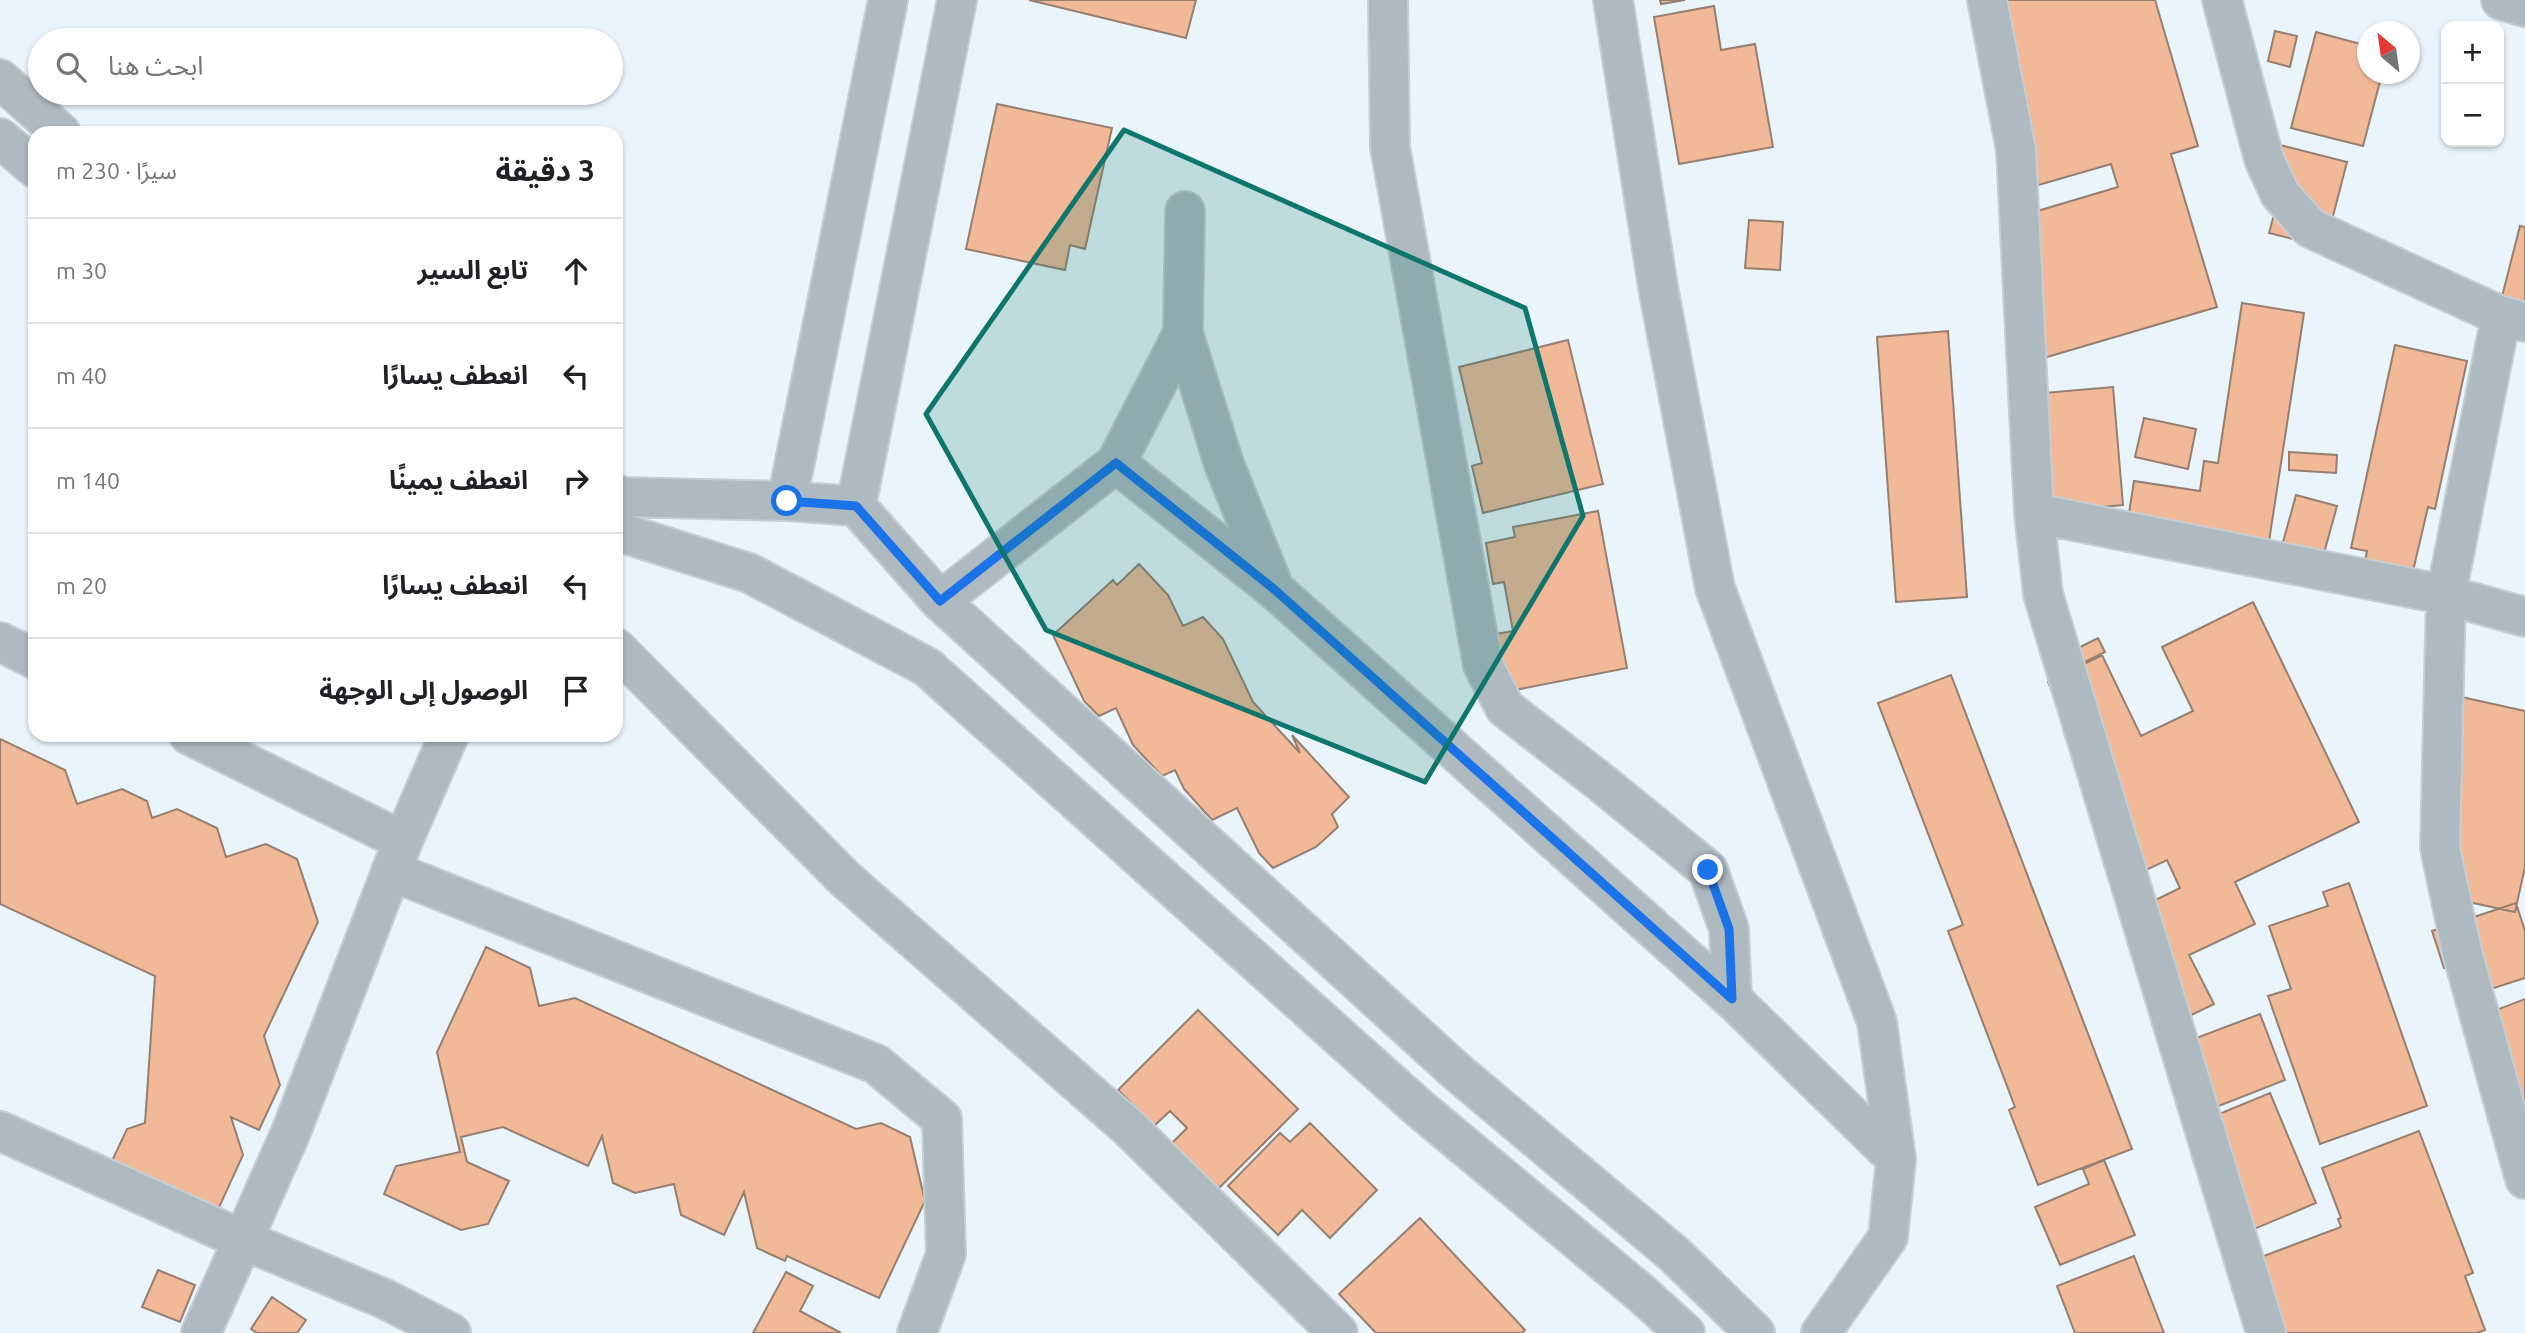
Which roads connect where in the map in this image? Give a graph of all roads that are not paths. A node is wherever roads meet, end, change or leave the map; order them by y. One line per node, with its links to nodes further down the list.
1 (888, 0): 20 (street)
2 (957, 0): 21 (street)
3 (1388, 0): 34 (street)
4 (1613, 0): 36 (street)
5 (1986, 0): 22 (street)
6 (2222, 0): 16 (street)
7 (2501, 0): 8 (street)
8 (2525, 7)
9 (0, 79): 10 (street)
10 (28, 104)
11 (29, 105): 12 (street)
12 (53, 126)
13 (0, 138): 14 (street)
14 (28, 162)
15 (1185, 211): 17 (street)
16 (2513, 319): 25 (street)
17 (1184, 333): 18 (street); 24 (street)
18 (1116, 463): 24 (street); 26 (street)
19 (623, 496): 20 (street)
20 (787, 501): 21 (street)
21 (856, 506): 26 (street)
22 (2034, 513): 25 (street); 46 (street)
23 (623, 533): 43 (street)
24 (1275, 590): 34 (street)
25 (2446, 596): 27 (street); 37 (street)
26 (940, 601): 44 (street)
27 (2525, 617)
28 (0, 642): 30 (street)
29 (623, 655): 42 (street)
30 (28, 656)
31 (201, 742): 33 (street)
32 (446, 742): 33 (street)
33 (397, 856): 38 (street); 41 (street)
34 (1732, 999): 36 (street)
35 (0, 1131): 38 (street)
36 (1896, 1159): 45 (street)
37 (2525, 1179)
38 (243, 1240): 39 (street); 40 (street)
39 (201, 1333)
40 (452, 1333)
41 (917, 1333)
42 (1338, 1333)
43 (1685, 1333)
44 (1755, 1333)
45 (1821, 1333)
46 (2266, 1333)

